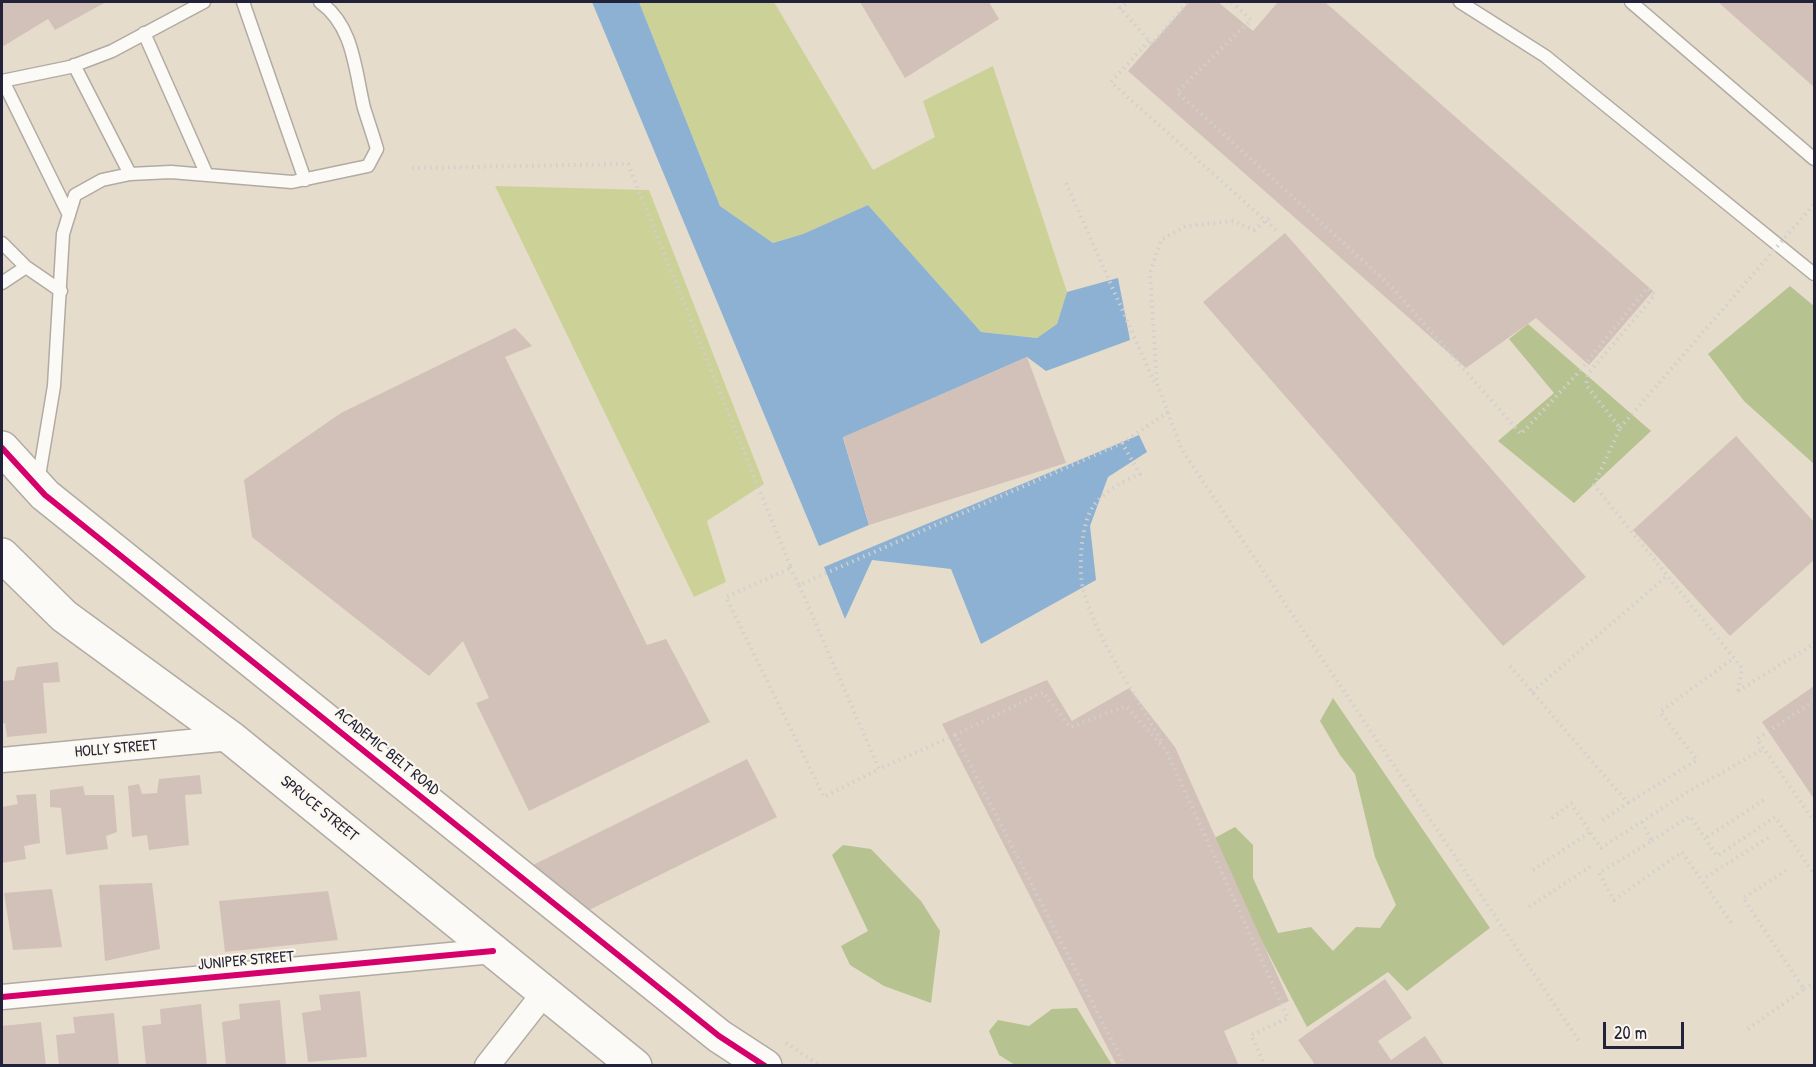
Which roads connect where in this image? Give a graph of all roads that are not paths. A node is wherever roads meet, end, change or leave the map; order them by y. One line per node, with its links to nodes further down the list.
1 (204, 2): 6 (lane)
2 (243, 2): 12 (lane)
3 (320, 2): 12 (lane)
4 (1460, 2): 16 (lane)
5 (1631, 2): 9 (lane)
6 (144, 33): 7 (lane); 11 (lane)
7 (75, 65): 8 (lane); 10 (lane)
8 (2, 81): 13 (lane)
9 (1815, 159)
10 (130, 174): 11 (lane); 13 (lane)
11 (207, 175): 12 (lane)
12 (305, 180)
13 (69, 214): 18 (lane)
14 (2, 243): 15 (lane)
15 (26, 267): 17 (lane); 18 (lane)
16 (1815, 274)
17 (2, 283)
18 (61, 291): 21 (lane)
19 (2, 448): 21 (street, ACADEMIC BELT ROAD)
20 (2, 479): 30 (street, ACADEMIC BELT ROAD)
21 (38, 487): 31 (street, ACADEMIC BELT ROAD)
22 (2, 555): 23 (street, SPRUCE STREET)
23 (231, 738): 24 (street, HOLLY STREET); 25 (street, SPRUCE STREET)
24 (2, 760)
25 (493, 951): 26 (street, SPRUCE STREET); 27 (street, JUNIPER STREET)
26 (544, 992): 28 (street); 29 (street, SPRUCE STREET)
27 (2, 997)
28 (487, 1065)
29 (635, 1065)
30 (723, 1065)
31 (765, 1065)

